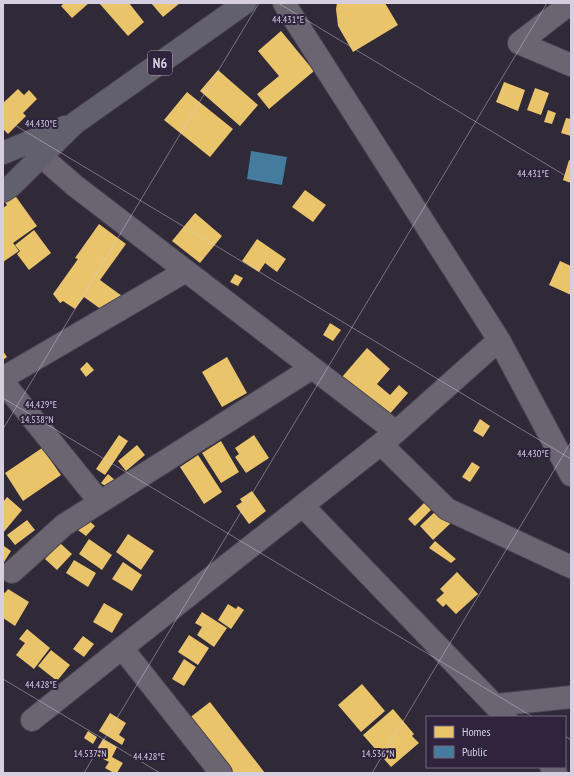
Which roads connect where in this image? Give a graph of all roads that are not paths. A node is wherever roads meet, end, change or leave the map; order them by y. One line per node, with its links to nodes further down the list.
1 (245, 3): 5 (main road, N6)
2 (284, 3): 9 (street)
3 (571, 3): 4 (street)
4 (571, 64)
5 (35, 149): 6 (main road, N6); 7 (main road, N6); 8 (street)
6 (3, 153)
7 (3, 192)
8 (186, 271): 10 (street); 11 (street)
9 (499, 340): 13 (street); 14 (street)
10 (312, 368): 13 (street); 15 (street)
11 (3, 378)
12 (3, 382): 15 (street)
13 (389, 438): 16 (street); 17 (street)
14 (571, 475)
15 (100, 502): 18 (street)
16 (302, 506): 19 (street); 21 (street)
17 (571, 567)
18 (12, 572)
19 (122, 648): 22 (street); 23 (street)
20 (571, 697): 21 (street)
21 (501, 711)
22 (32, 720)
23 (221, 773)

